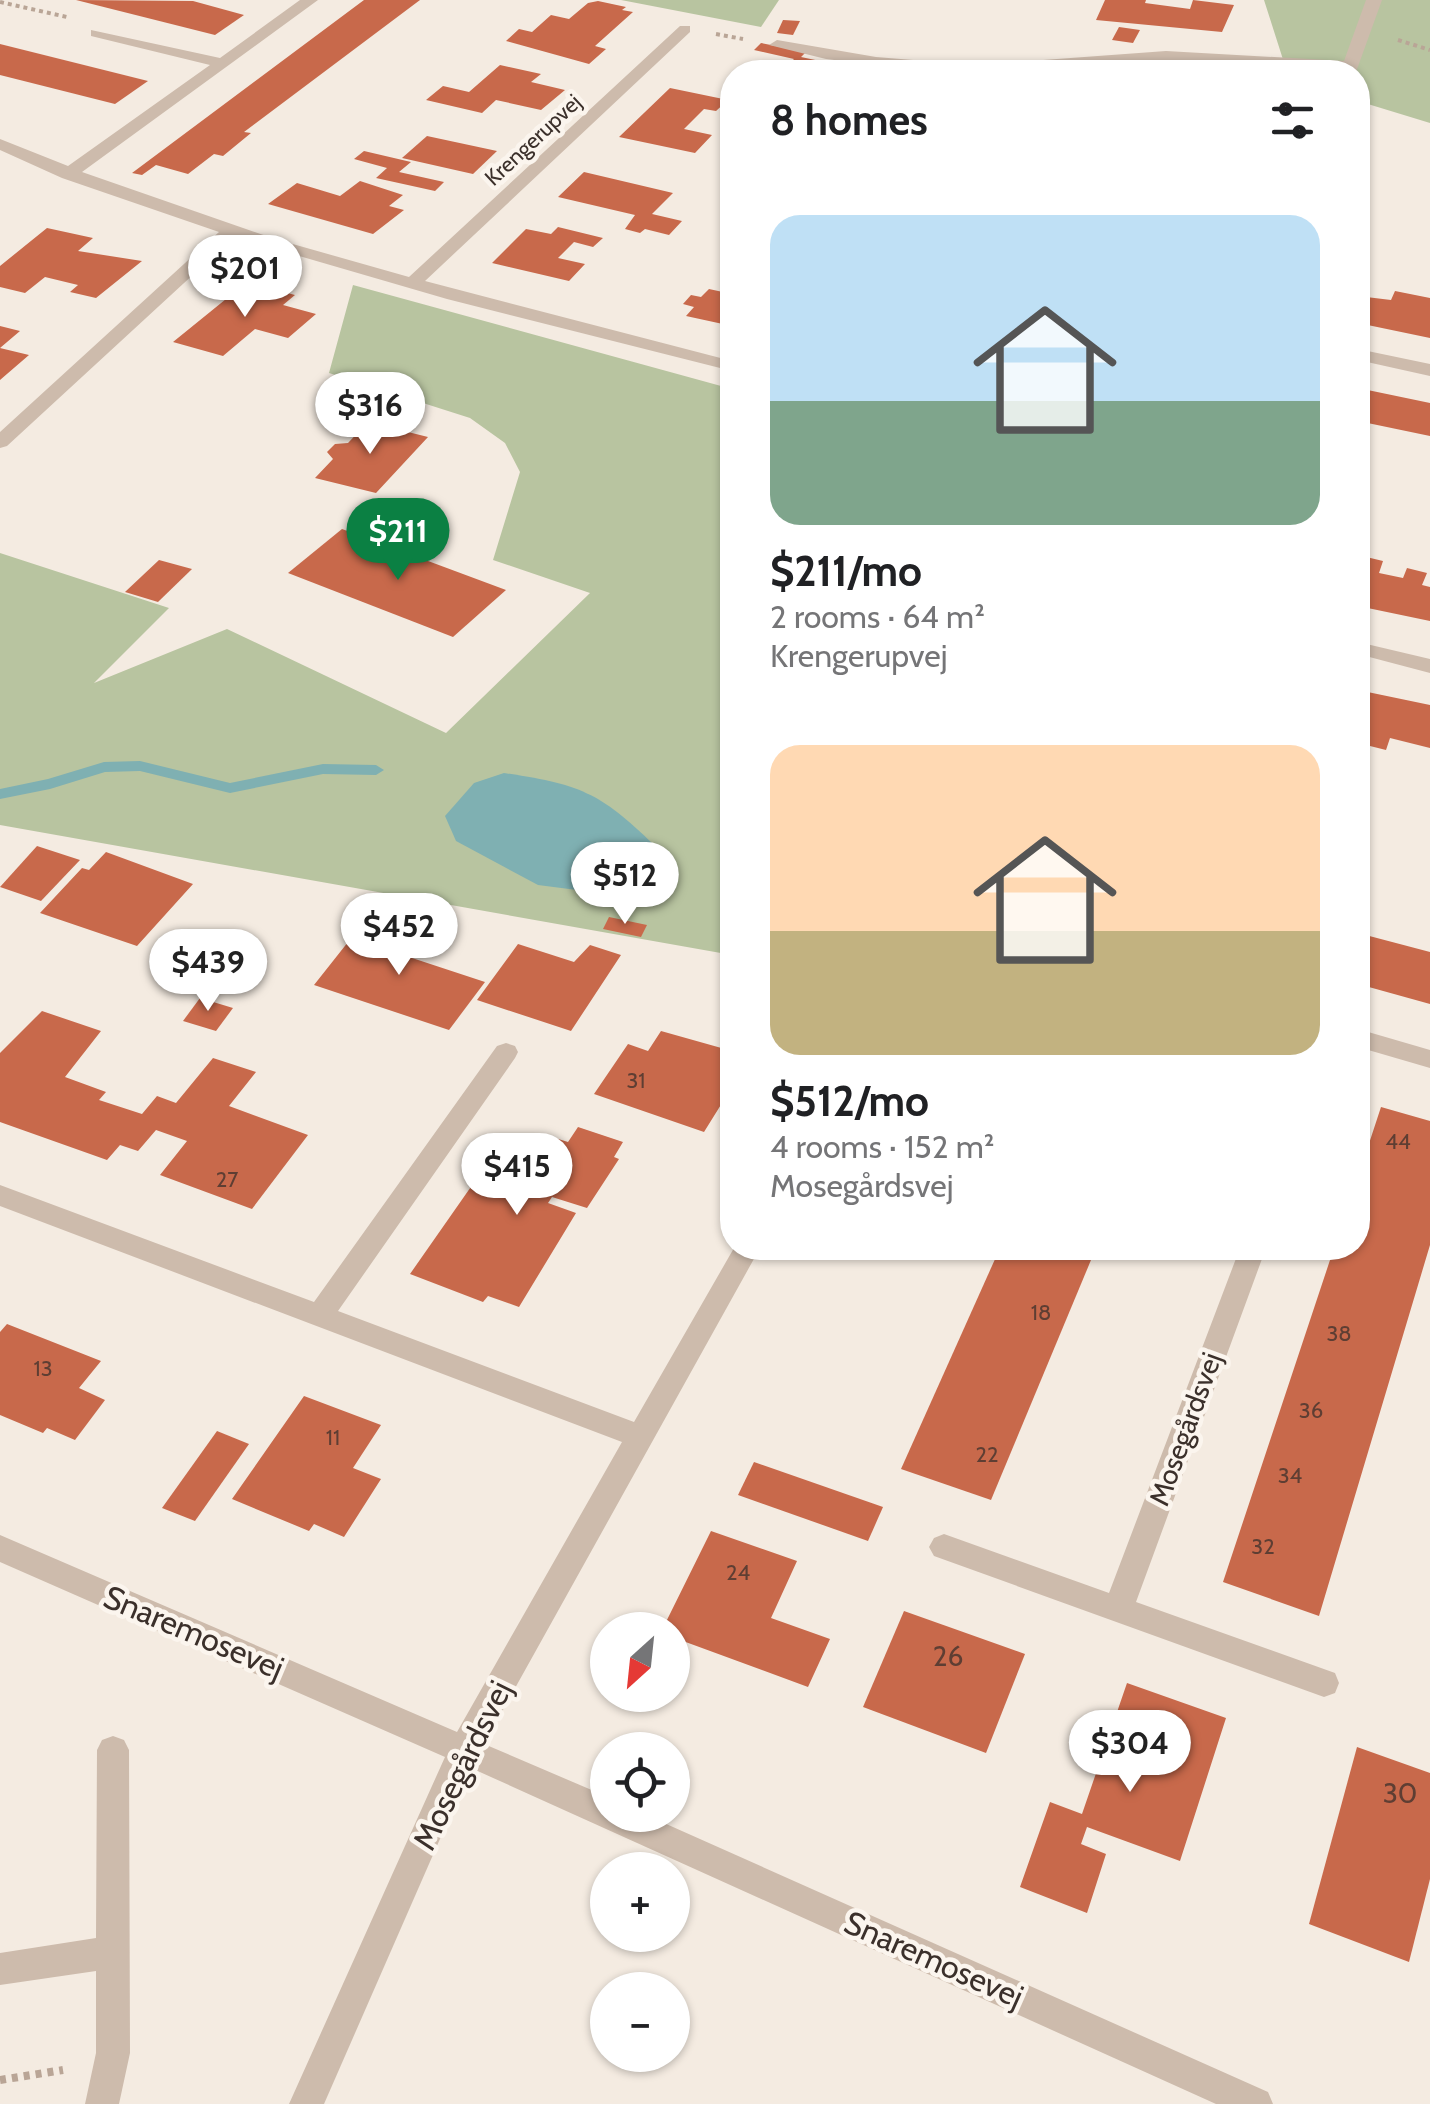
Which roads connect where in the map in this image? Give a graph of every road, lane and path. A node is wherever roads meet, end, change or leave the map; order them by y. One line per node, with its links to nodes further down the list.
1 (310, 0): 11 (street)
2 (1374, 0): 10 (street)
3 (0, 2): 5 (path)
4 (685, 29): 6 (path); 15 (street, Krengerupvej)
5 (96, 32): 11 (street)
6 (777, 46): 7 (street)
7 (851, 60)
8 (1092, 60): 9 (street)
9 (1237, 60)
10 (1353, 60)
11 (222, 63): 13 (street)
12 (0, 144): 13 (street)
13 (68, 174): 14 (street)
14 (228, 233): 15 (street); 19 (street)
15 (413, 284): 17 (street)
16 (1370, 358): 18 (street)
17 (720, 363)
18 (1430, 370)
19 (0, 442)
20 (1370, 651): 21 (street)
21 (1430, 666)
22 (1370, 1042): 24 (street)
23 (506, 1052): 28 (street)
24 (1430, 1059)
25 (0, 1194): 28 (street)
26 (740, 1260): 29 (street, Mosegårdsvej)
27 (1248, 1260): 32 (street, Mosegårdsvej)
28 (319, 1316): 29 (street)
29 (641, 1437): 34 (street, Mosegårdsvej)
30 (944, 1547): 32 (street)
31 (0, 1548): 34 (street, Snaremosevej)
32 (1118, 1610): 33 (street)
33 (1324, 1683)
34 (464, 1749): 36 (street, Snaremosevej); 43 (street, Mosegårdsvej)
35 (113, 1750): 38 (street)
36 (590, 1805)
37 (649, 1832): 44 (street, Snaremosevej)
38 (113, 1952): 39 (street); 40 (street)
39 (0, 1969)
40 (112, 2062): 41 (path); 42 (street)
41 (0, 2080)
42 (102, 2104)
43 (306, 2104)
44 (1256, 2104)

